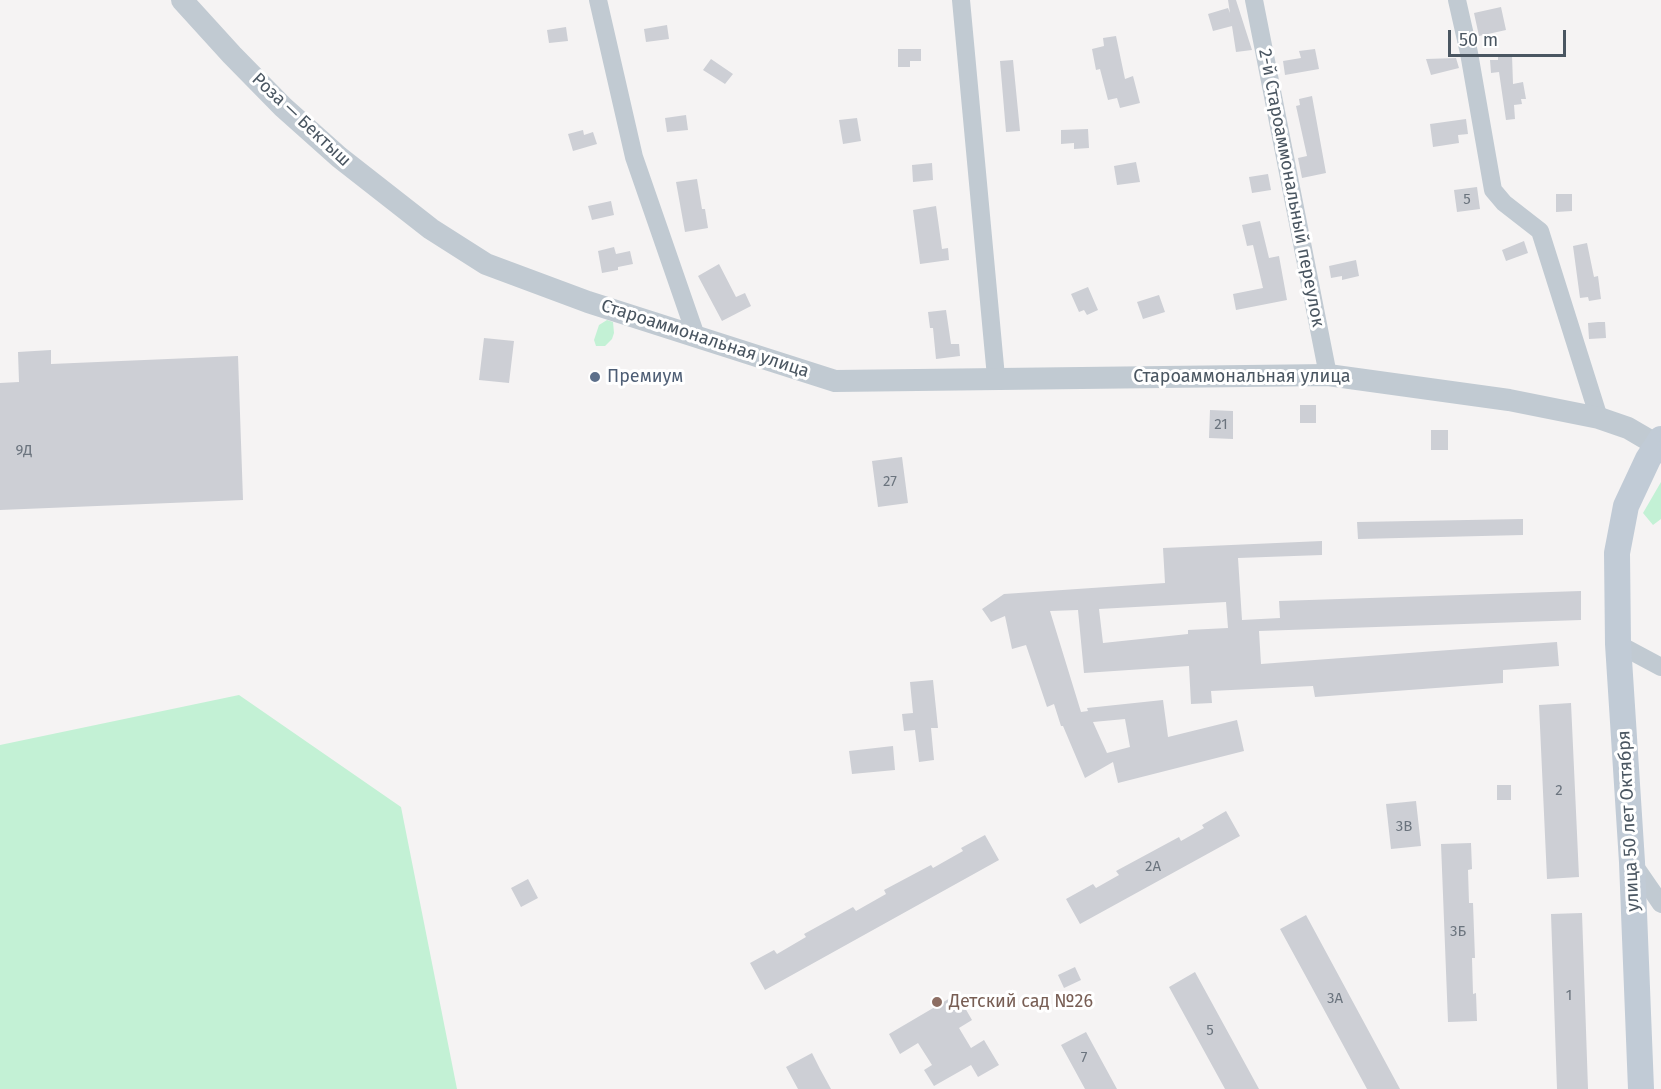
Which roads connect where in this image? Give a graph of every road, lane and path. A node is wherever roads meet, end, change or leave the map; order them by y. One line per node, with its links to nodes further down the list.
1 (182, 0): 6 (street, Роза — Бектыш)
2 (598, 0): 7 (street)
3 (961, 0): 9 (street)
4 (1254, 0): 8 (street, 2-й Староаммональный переулок)
5 (1457, 0): 10 (street)
6 (430, 229): 7 (street, Староаммональная улица)
7 (696, 336): 9 (street, Староаммональная улица)
8 (1328, 375): 9 (street, Староаммональная улица); 10 (street, Староаммональная улица)
9 (996, 377)
10 (1599, 418): 11 (street, Староаммональная улица)
11 (1659, 442): 12 (main road, улица 50 лет Октября)
12 (1618, 644): 13 (street); 14 (main road, улица 50 лет Октября)
13 (1661, 667)
14 (1632, 862): 15 (street); 16 (main road, улица 50 лет Октября)
15 (1661, 904)
16 (1641, 1089)

